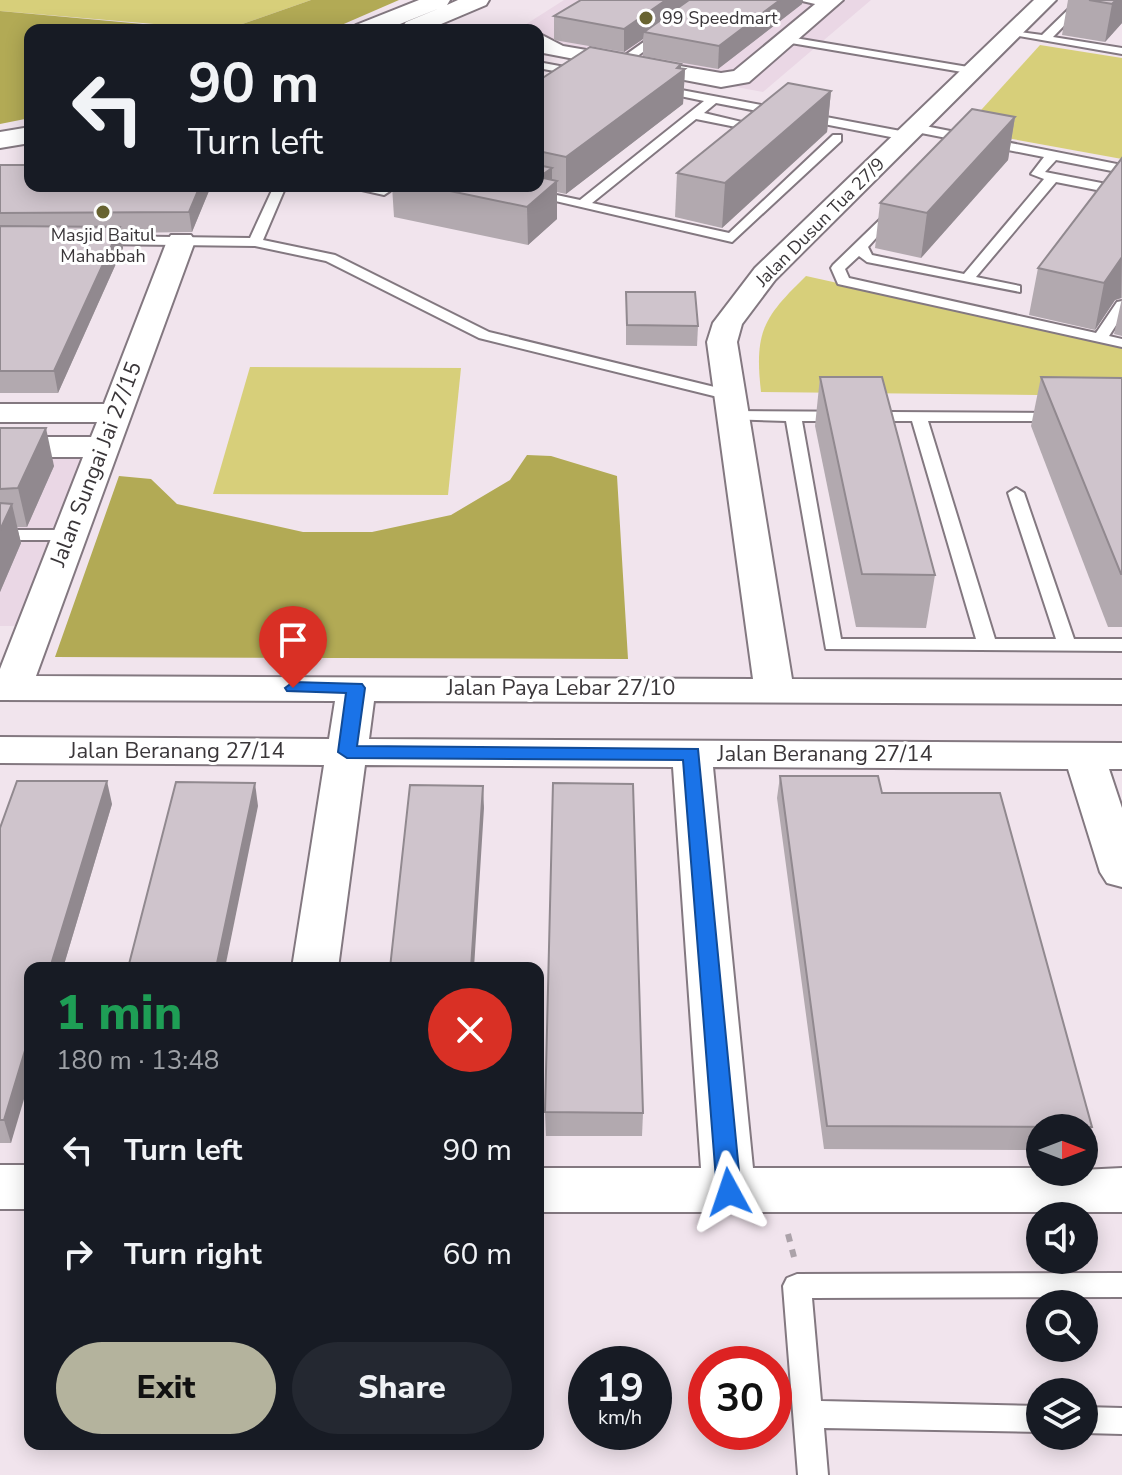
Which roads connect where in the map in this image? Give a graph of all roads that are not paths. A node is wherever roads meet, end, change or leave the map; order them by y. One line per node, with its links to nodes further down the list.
1 (439, 0): 8 (main road)
2 (478, 0): 9 (main road)
3 (710, 0): 15 (lane)
4 (803, 0): 7 (lane)
5 (1046, 0): 10 (street, Jalan Dusun Tua 27/9)
6 (1084, 0): 11 (lane)
7 (830, 2): 12 (street)
8 (379, 24)
9 (422, 24)
10 (1012, 34): 11 (lane); 17 (street, Jalan Dusun Tua 27/9)
11 (1045, 39): 14 (lane)
12 (789, 40): 15 (street); 17 (lane)
13 (544, 47): 15 (street)
14 (1122, 51)
15 (621, 63)
16 (544, 66): 18 (lane)
17 (974, 71): 25 (street, Jalan Dusun Tua 27/9)
18 (586, 74): 19 (lane); 20 (lane)
19 (600, 77)
20 (574, 82)
21 (643, 85): 22 (lane)
22 (714, 99): 23 (lane); 24 (lane)
23 (786, 113): 24 (lane); 25 (lane)
24 (694, 115): 38 (lane)
25 (910, 132): 31 (lane); 48 (street, Jalan Dusun Tua 27/9)
26 (24, 136): 28 (main road)
27 (837, 138): 38 (lane)
28 (0, 140)
29 (24, 151): 30 (main road)
30 (0, 155)
31 (1053, 155): 32 (lane); 33 (lane)
32 (1122, 169)
33 (1053, 177): 34 (lane); 43 (lane)
34 (1122, 191)
35 (277, 192): 41 (lane)
36 (524, 192): 38 (lane)
37 (910, 192): 42 (lane)
38 (582, 205)
39 (75, 240): 40 (lane)
40 (181, 241): 41 (lane); 50 (street, Jalan Sungai Jai 27/15)
41 (255, 242): 48 (lane)
42 (861, 247): 43 (lane); 46 (lane)
43 (967, 279): 44 (lane)
44 (1015, 289)
45 (1122, 305): 46 (lane)
46 (1100, 338): 47 (lane)
47 (1122, 343)
48 (731, 406): 51 (lane); 65 (street, Jalan Dusun Tua 27/9)
49 (0, 413): 50 (street)
50 (115, 413): 55 (street, Jalan Sungai Jai 27/15)
51 (793, 416): 52 (lane); 60 (lane)
52 (919, 416): 53 (lane); 60 (lane)
53 (1075, 416)
54 (0, 447): 55 (street)
55 (103, 447): 58 (street, Jalan Sungai Jai 27/15)
56 (1016, 493): 61 (lane)
57 (0, 535): 58 (lane)
58 (70, 535): 59 (street, Jalan Sungai Jai 27/15)
59 (15, 637): 63 (street, Jalan Sungai Jai 27/15)
60 (987, 645): 61 (lane)
61 (1067, 645): 62 (lane)
62 (1122, 645)
63 (6, 688): 64 (street, Jalan Paya Lebar 27/10)
64 (356, 688): 65 (street, Jalan Paya Lebar 27/10); 68 (street)
65 (774, 689): 66 (street, Jalan Paya Lebar 27/10)
66 (1122, 692)
67 (0, 750): 68 (street, Jalan Beranang 27/14)
68 (347, 752): 69 (street, Jalan Beranang 27/14); 72 (street)
69 (692, 754): 70 (street, Jalan Beranang 27/14); 77 (street)
70 (1103, 756): 71 (street)
71 (1122, 872)
72 (316, 962)
73 (0, 1187): 74 (street)
74 (24, 1187)
75 (544, 1190): 77 (street)
76 (1122, 1190): 77 (street)
77 (729, 1192)
78 (1122, 1285): 79 (lane)
79 (808, 1414): 80 (lane); 83 (lane)
80 (1026, 1419)
81 (1098, 1420): 82 (lane)
82 (1122, 1421)
83 (813, 1475)

